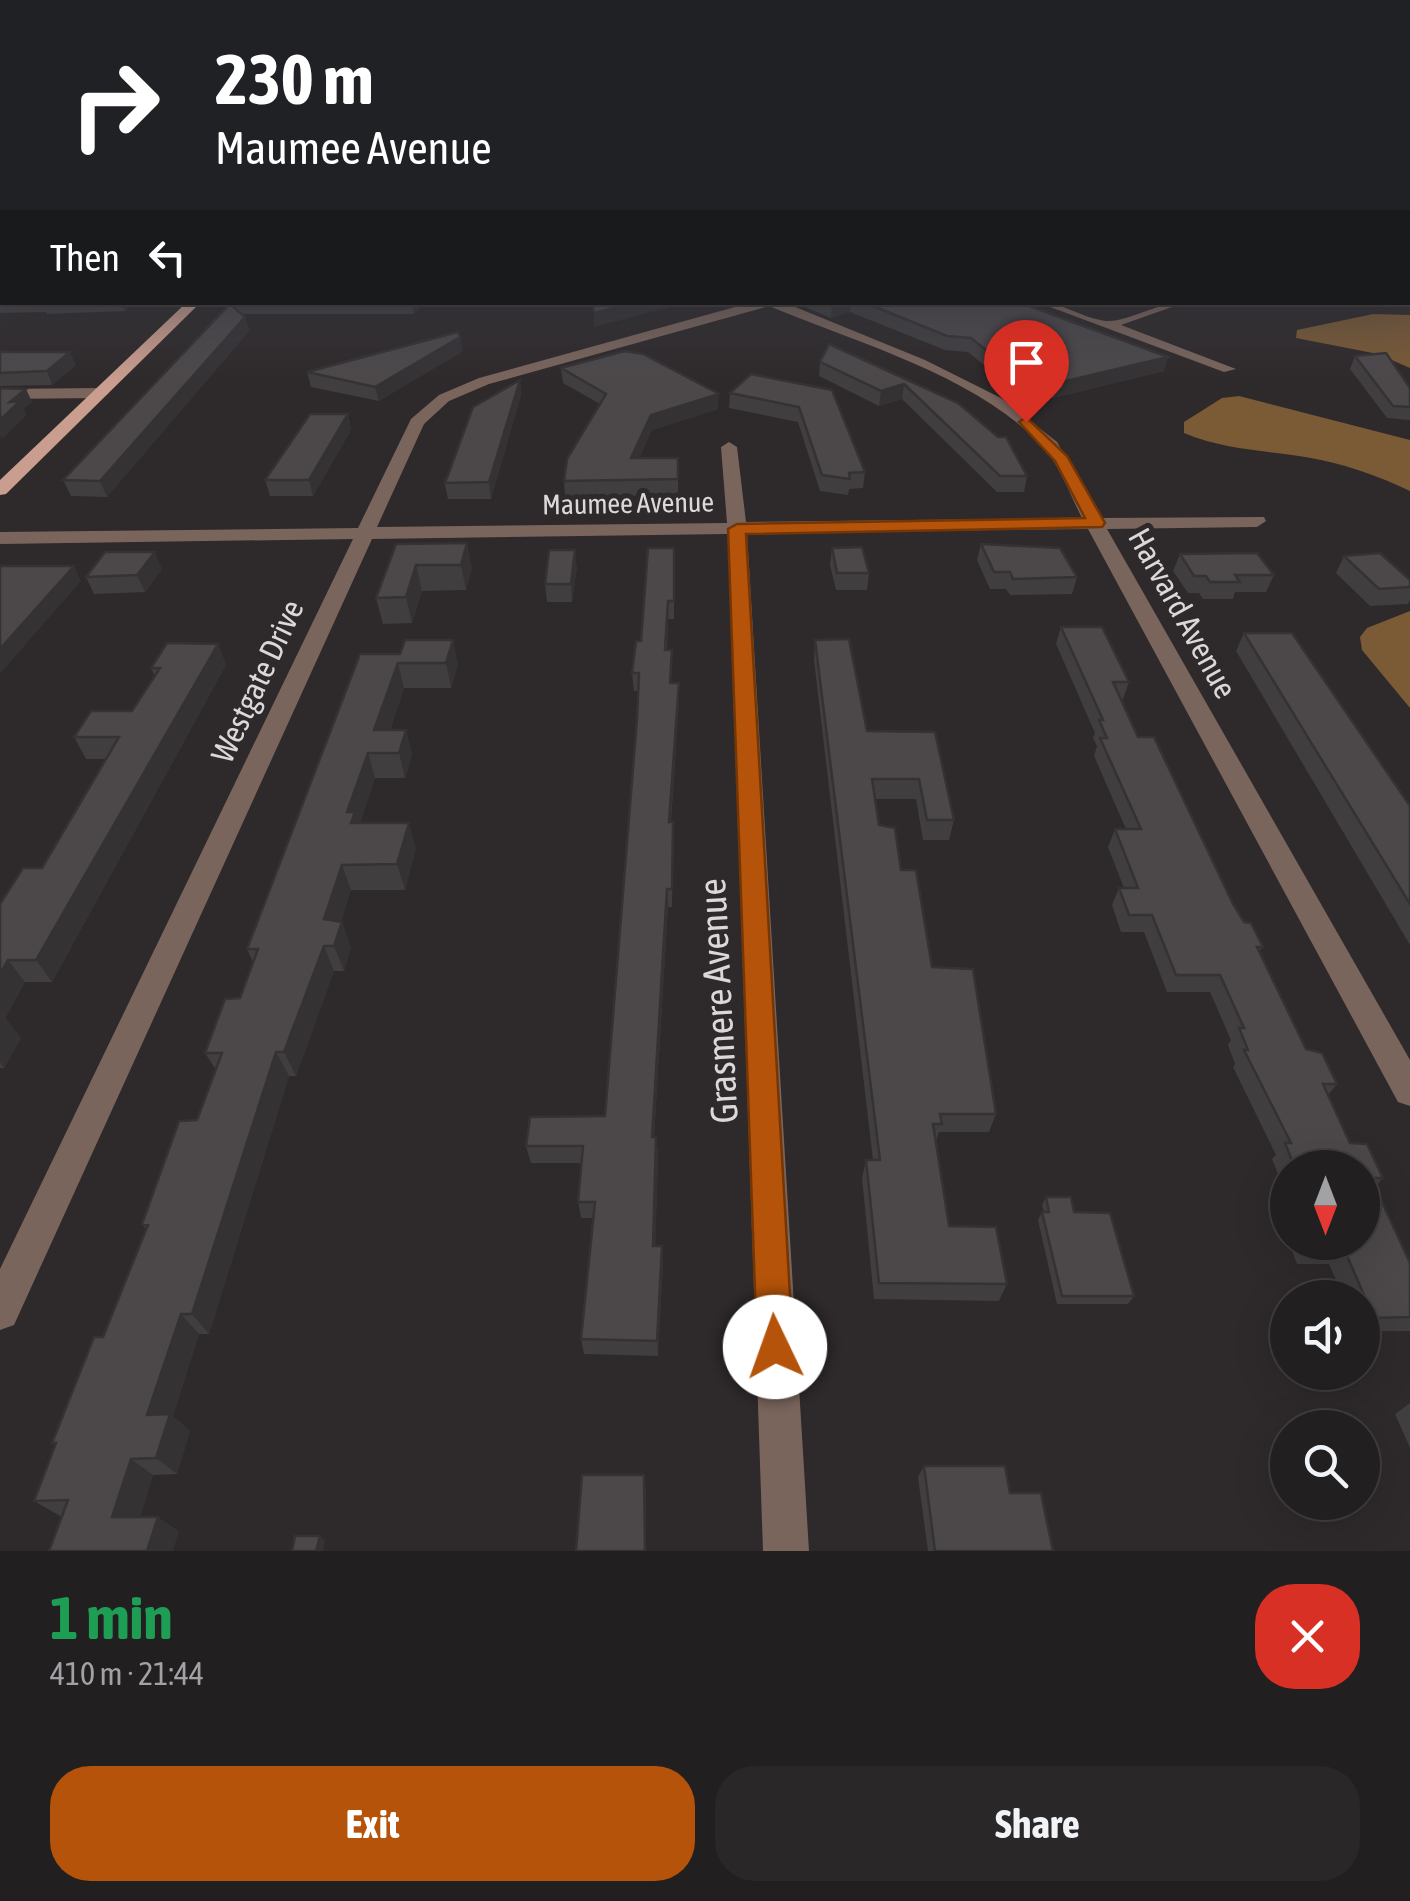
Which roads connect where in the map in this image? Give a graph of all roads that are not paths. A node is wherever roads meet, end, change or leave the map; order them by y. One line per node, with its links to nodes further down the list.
1 (192, 305): 8 (main road)
2 (759, 305): 15 (street, Westgate Drive)
3 (777, 305): 13 (street, Harvard Avenue)
4 (1052, 305): 6 (street)
5 (1171, 305): 6 (street)
6 (1108, 325): 7 (street)
7 (1230, 369)
8 (101, 393): 9 (street); 11 (main road)
9 (0, 394)
10 (729, 446): 14 (street, Grasmere Avenue)
11 (0, 490)
12 (1257, 521): 13 (street, Maumee Avenue)
13 (1096, 523): 14 (street, Maumee Avenue); 17 (street, Harvard Avenue)
14 (737, 529): 15 (street, Maumee Avenue); 19 (street, Grasmere Avenue)
15 (364, 534): 16 (street, Maumee Avenue); 18 (street, Westgate Drive)
16 (0, 538)
17 (1410, 1092)
18 (0, 1311)
19 (786, 1551)

